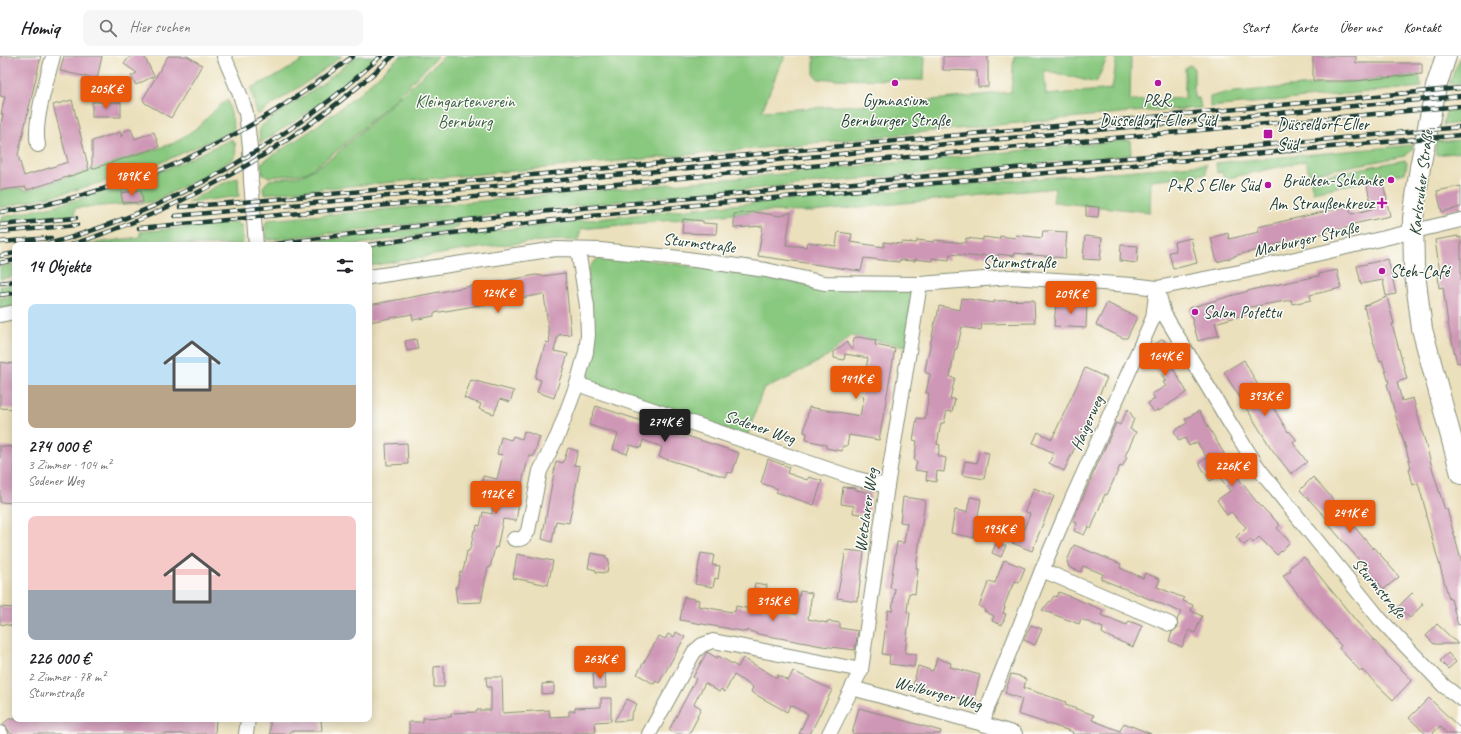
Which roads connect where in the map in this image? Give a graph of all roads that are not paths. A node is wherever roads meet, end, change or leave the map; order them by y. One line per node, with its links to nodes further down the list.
1 (53, 56): 4 (street)
2 (224, 56): 7 (street)
3 (1446, 56): 6 (main road, Karlsruher Straße)
4 (38, 145)
5 (1461, 220): 6 (street, Marburger Straße)
6 (1413, 231): 11 (street, Marburger Straße); 15 (main road, Karlsruher Straße)
7 (256, 242)
8 (578, 250): 9 (street, Sturmstraße); 10 (street, Sturmstraße); 14 (street)
9 (372, 277)
10 (920, 284): 11 (street, Sturmstraße); 16 (street, Wetzlarer Weg)
11 (1157, 288): 18 (street, Haigerweg); 22 (street, Sturmstraße)
12 (12, 313): 13 (street)
13 (0, 315)
14 (578, 384): 16 (street, Sodener Weg); 17 (street)
15 (1461, 474)
16 (887, 486): 20 (street, Wetzlarer Weg)
17 (514, 539)
18 (1042, 570): 19 (street); 24 (street, Haigerweg)
19 (1170, 624)
20 (861, 670): 21 (street, Wetzlarer Weg); 26 (street)
21 (852, 688): 24 (street, Weilburger Weg); 27 (street, Wetzlarer Weg)
22 (1461, 699)
23 (248, 722): 25 (street)
24 (983, 724): 28 (street, Weilburger Weg)
25 (246, 734)
26 (649, 734)
27 (829, 734)
28 (1015, 734)

